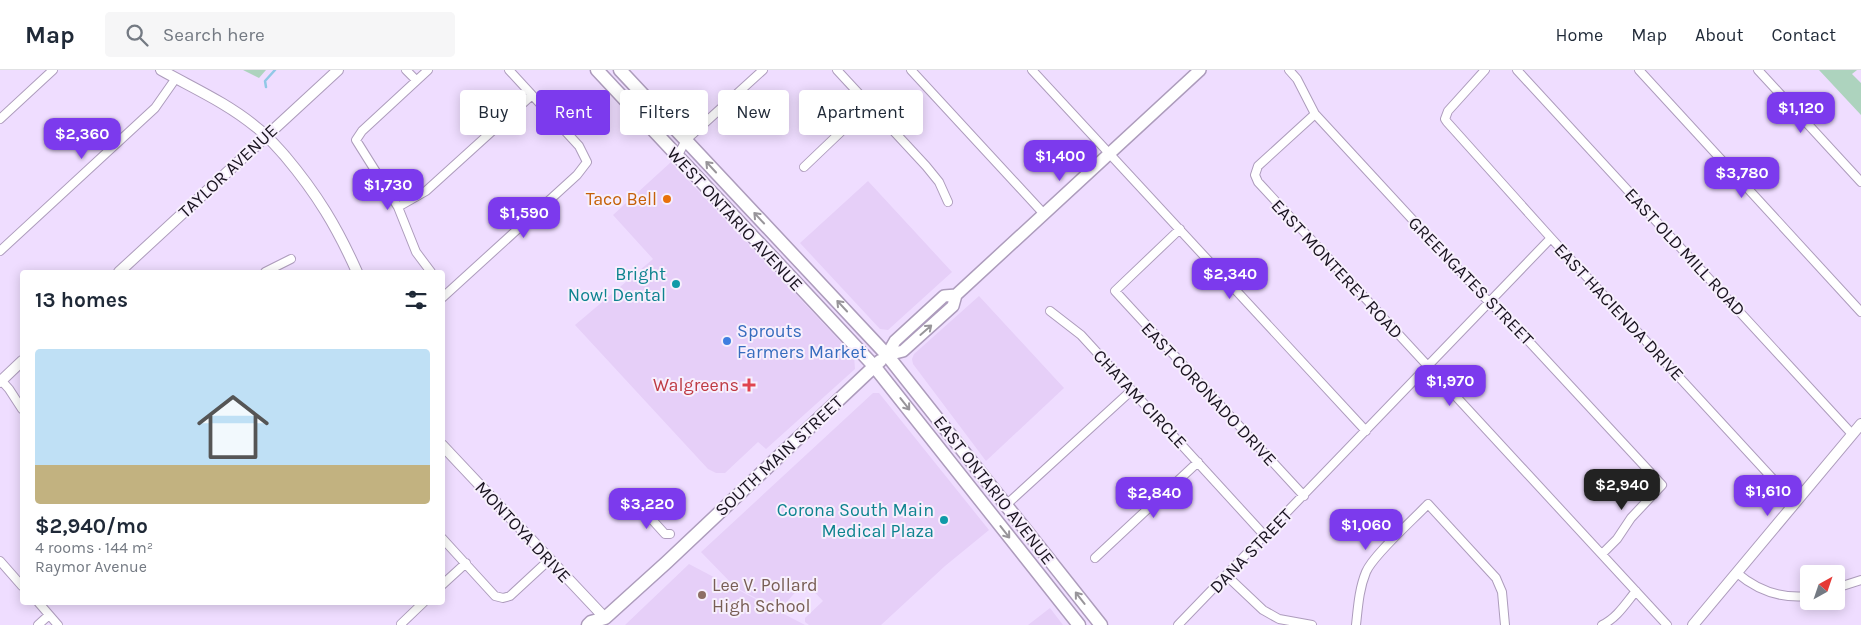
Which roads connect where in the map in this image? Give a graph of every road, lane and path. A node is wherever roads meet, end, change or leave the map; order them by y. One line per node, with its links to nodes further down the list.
1 (53, 70): 24 (street)
2 (161, 70): 19 (street)
3 (338, 70): 27 (street, TAYLOR AVENUE)
4 (406, 70): 20 (street)
5 (428, 70): 20 (street)
6 (510, 70): 22 (street)
7 (597, 70): 30 (main road, WEST ONTARIO AVENUE)
8 (620, 70): 28 (main road, WEST ONTARIO AVENUE)
9 (763, 70): 28 (street)
10 (837, 70): 21 (street)
11 (911, 70): 35 (street)
12 (1032, 70): 29 (street)
13 (1200, 70): 29 (main road, SOUTH MAIN STREET)
14 (1289, 70): 23 (street, GREENGATES STREET)
15 (1485, 70): 37 (street, EAST HACIENDA DRIVE)
16 (1517, 70): 59 (street, EAST OLD MILL ROAD)
17 (1639, 70): 49 (street)
18 (1758, 70): 32 (street)
19 (176, 78): 27 (street); 38 (street)
20 (416, 80): 34 (street)
21 (856, 90)
22 (532, 95): 34 (street); 45 (street)
23 (1316, 114): 47 (street, GREENGATES STREET); 53 (street, EAST MONTEREY ROAD)
24 (0, 119)
25 (838, 135): 31 (street)
26 (898, 135): 33 (street)
27 (266, 136): 40 (street, TAYLOR AVENUE); 42 (street)
28 (686, 140): 30 (street); 50 (main road, WEST ONTARIO AVENUE, one-way to 28)
29 (1110, 154): 35 (main road, SOUTH MAIN STREET); 36 (street)
30 (677, 157): 52 (main road, WEST ONTARIO AVENUE)
31 (804, 167)
32 (1861, 182)
33 (948, 202)
34 (398, 207): 43 (street)
35 (1044, 214): 50 (main road, SOUTH MAIN STREET)
36 (1180, 229): 58 (street); 63 (street, EAST CORONADO DRIVE)
37 (1551, 238): 47 (street, DANA STREET); 64 (street, EAST HACIENDA DRIVE)
38 (0, 251)
39 (291, 259): 41 (street)
40 (121, 270)
41 (269, 270)
42 (355, 270)
43 (430, 270)
44 (445, 287): 45 (street)
45 (449, 292): 46 (street)
46 (445, 295)
47 (1489, 302): 53 (street, DANA STREET); 70 (street, GREENGATES STREET)
48 (1050, 310): 55 (street, CHATAM CIRCLE)
49 (1861, 312)
50 (887, 355): 52 (main road, SOUTH MAIN STREET); 65 (main road, EAST ONTARIO AVENUE)
51 (20, 363): 54 (street)
52 (874, 366): 60 (main road, EAST ONTARIO AVENUE, one-way to 60); 86 (main road, SOUTH MAIN STREET)
53 (1427, 367): 58 (street, DANA STREET); 70 (street, EAST MONTEREY ROAD)
54 (1, 380): 56 (street)
55 (1132, 390): 62 (street, CHATAM CIRCLE); 65 (street)
56 (20, 406)
57 (1861, 424): 59 (street)
58 (1366, 431): 63 (street, DANA STREET)
59 (1852, 434): 64 (street)
60 (935, 443): 65 (main road); 91 (main road, EAST ONTARIO AVENUE, one-way to 91)
61 (445, 448): 72 (street, MONTOYA DRIVE)
62 (1198, 462): 68 (street, CHATAM CIRCLE); 71 (street)
63 (1304, 496): 68 (street, DANA STREET)
64 (1795, 504): 75 (street)
65 (1006, 505): 92 (main road, EAST ONTARIO AVENUE, one-way to 65)
66 (647, 507): 67 (street)
67 (670, 534)
68 (1266, 536): 76 (street, DANA STREET)
69 (445, 541): 74 (street)
70 (1602, 554): 81 (street, EAST MONTEREY ROAD)
71 (1094, 558)
72 (549, 560): 74 (street); 86 (street, MONTOYA DRIVE)
73 (0, 561): 79 (street)
74 (466, 563): 78 (street)
75 (1737, 573): 82 (street); 99 (street)
76 (1227, 576): 93 (street, DANA STREET); 94 (street)
77 (1861, 580): 80 (street)
78 (445, 582)
79 (20, 584)
80 (1845, 585)
81 (1636, 591): 97 (street); 98 (street, EAST MONTEREY ROAD)
82 (1800, 597)
83 (41, 605): 85 (street)
84 (421, 605): 87 (street)
85 (49, 614): 88 (street); 89 (street)
86 (604, 622): 90 (main road, SOUTH MAIN STREET)
87 (401, 624)
88 (38, 625)
89 (58, 625)
90 (588, 625)
91 (1079, 625)
92 (1101, 625)
93 (1178, 625)
94 (1312, 625)
95 (1356, 625): 96 (street)
96 (1505, 625)
97 (1602, 625)
98 (1667, 625)
99 (1693, 625)

